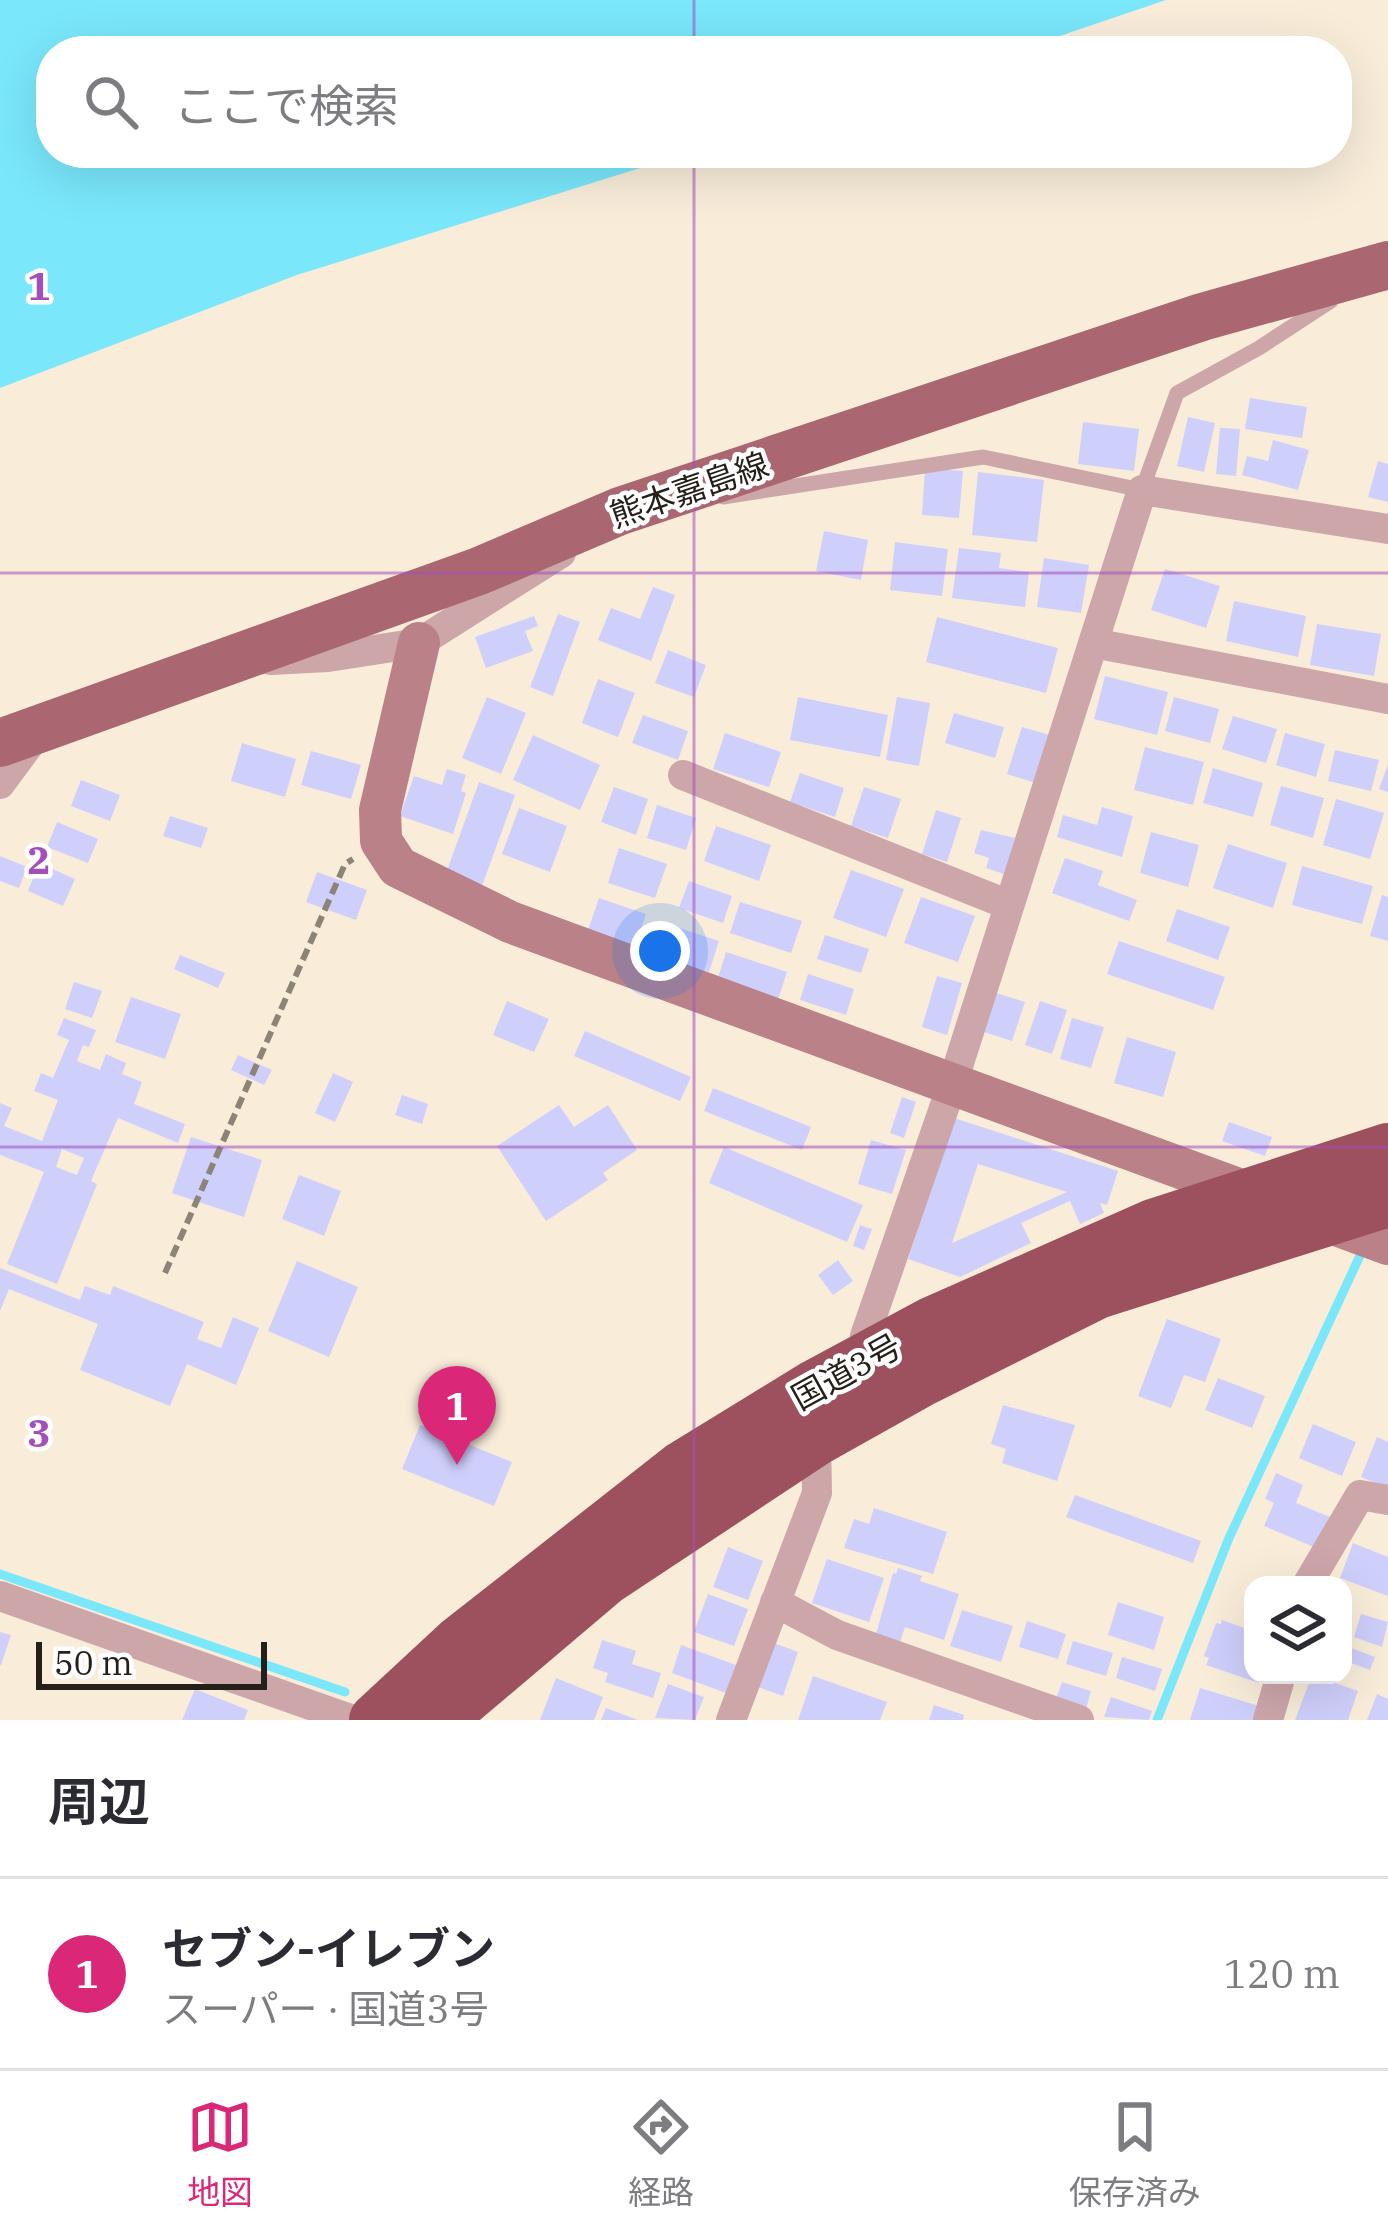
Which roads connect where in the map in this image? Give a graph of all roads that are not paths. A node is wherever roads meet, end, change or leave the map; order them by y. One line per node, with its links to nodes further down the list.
1 (1385, 266): 2 (lane); 3 (main road, 熊本嘉島線)
2 (1142, 490): 3 (lane); 5 (street); 7 (street)
3 (672, 493): 4 (main road, 熊本嘉島線)
4 (620, 511): 6 (street); 8 (main road, 熊本嘉島線)
5 (1388, 529)
6 (418, 643): 8 (street); 14 (street)
7 (1093, 643): 9 (street); 13 (street)
8 (221, 663): 10 (main road, 熊本嘉島線)
9 (1388, 699)
10 (21, 736): 12 (street)
11 (683, 775): 13 (street)
12 (0, 784)
13 (1009, 905): 14 (street)
14 (952, 1085): 16 (street); 20 (street)
15 (1388, 1150): 16 (highway, 国道3号)
16 (1250, 1195): 18 (street); 20 (highway, 国道3号)
17 (1388, 1200): 18 (highway, 国道3号)
18 (1319, 1220): 19 (street); 21 (highway, 国道3号)
19 (1388, 1244)
20 (869, 1358): 28 (highway, 国道3号)
21 (816, 1439): 25 (street); 29 (highway, 国道3号)
22 (1388, 1500): 23 (street)
23 (1312, 1576)
24 (0, 1596): 27 (street)
25 (775, 1602): 30 (street); 31 (street)
26 (1278, 1684): 32 (street)
27 (353, 1720)
28 (376, 1720)
29 (438, 1720)
30 (731, 1720)
31 (1078, 1720)
32 (1268, 1720)

